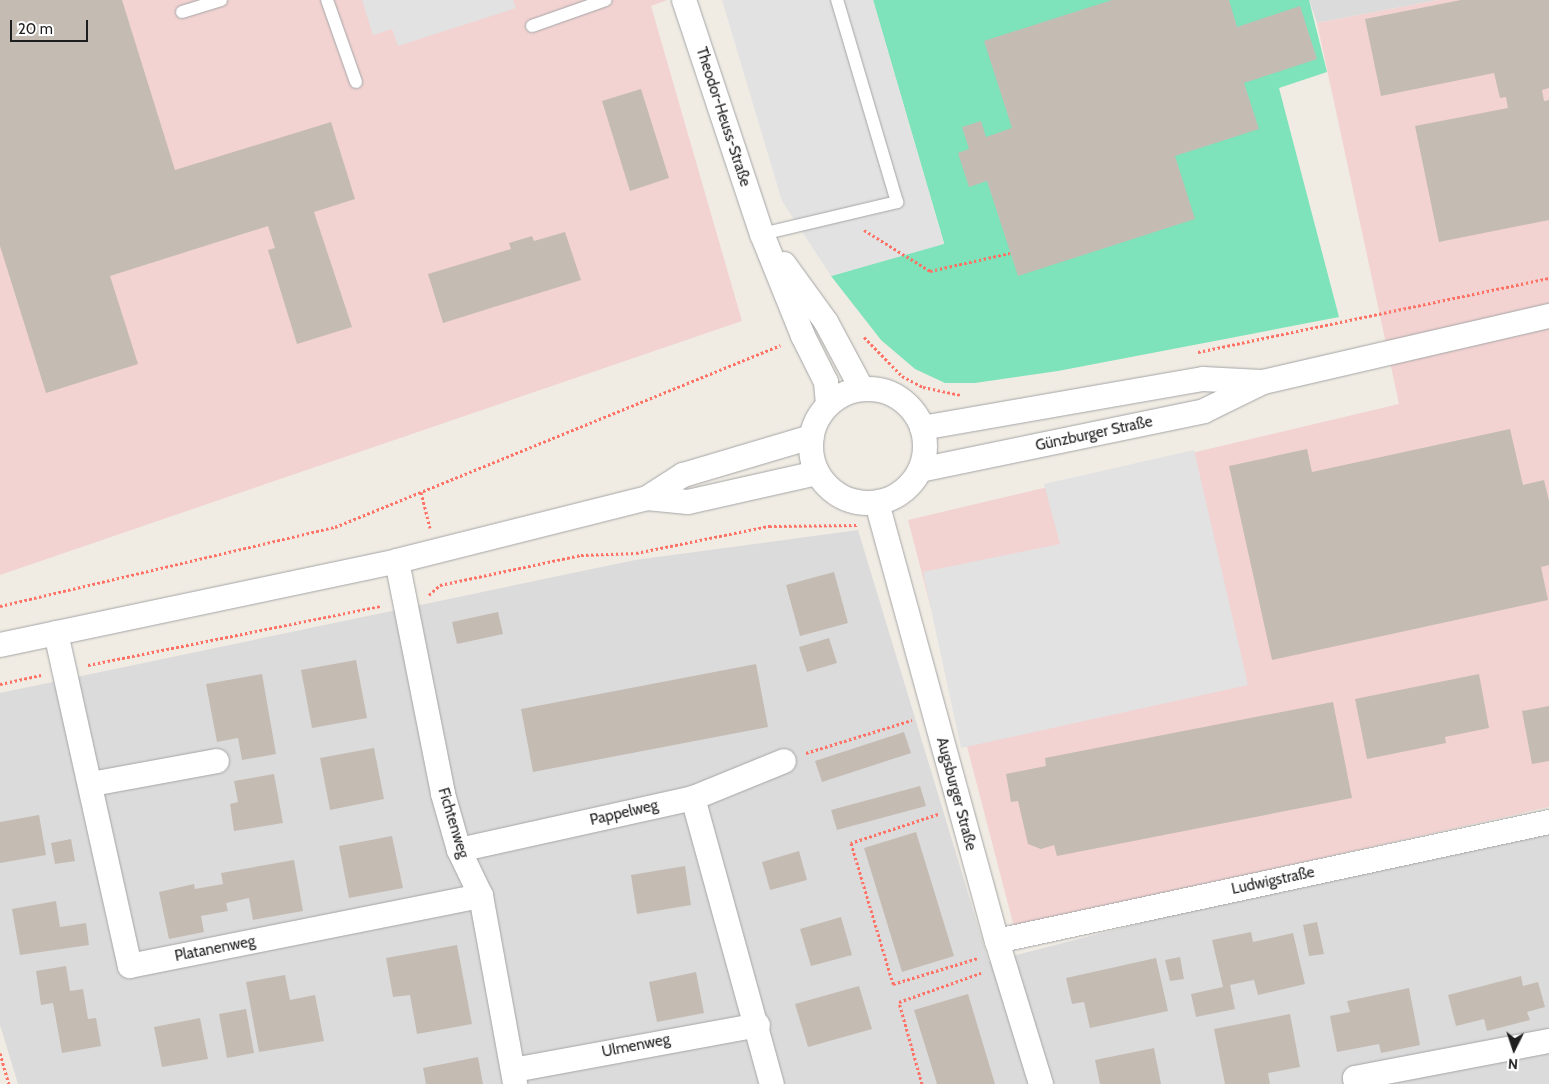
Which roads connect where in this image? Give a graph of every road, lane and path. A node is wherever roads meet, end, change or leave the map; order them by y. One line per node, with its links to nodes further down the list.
1 (221, 0): 6 (lane)
2 (327, 0): 8 (lane)
3 (606, 0): 7 (lane)
4 (684, 0): 10 (street, Theodor-Heuss-Straße)
5 (837, 0): 9 (lane)
6 (182, 12)
7 (532, 26)
8 (356, 82)
9 (840, 216): 10 (lane); 11 (path)
10 (762, 234): 15 (street, Theodor-Heuss-Straße); 18 (street, Theodor-Heuss-Straße)
11 (1010, 253)
12 (1549, 278): 16 (path)
13 (1549, 316): 17 (street, Günzburger Straße)
14 (862, 334): 19 (path)
15 (803, 336): 20 (street, Theodor-Heuss-Straße); 25 (path)
16 (1196, 352)
17 (1263, 382): 21 (street, Günzburger Straße); 23 (street, Günzburger Straße)
18 (862, 389): 20 (street); 21 (street)
19 (964, 396)
20 (828, 405): 22 (street)
21 (922, 428): 23 (street)
22 (811, 437): 24 (street); 26 (street)
23 (920, 470): 27 (street)
24 (817, 473): 26 (street); 27 (street)
25 (421, 492): 28 (path); 31 (path)
26 (647, 498): 28 (street)
27 (877, 502): 30 (path); 36 (street, Augsburger Straße)
28 (436, 551): 29 (street)
29 (397, 561): 30 (street, Fichtenweg); 32 (street)
30 (406, 602): 34 (path); 43 (street, Fichtenweg)
31 (0, 606)
32 (56, 633): 33 (street); 34 (street, Platanenweg)
33 (0, 645)
34 (66, 669): 35 (path); 39 (street, Platanenweg)
35 (0, 684)
36 (934, 713): 37 (path); 41 (street, Augsburger Straße)
37 (784, 760): 40 (street, Pappelweg)
38 (216, 761): 39 (street)
39 (92, 784): 44 (street, Platanenweg)
40 (693, 798): 43 (street, Pappelweg); 46 (street)
41 (960, 807): 45 (street, Augsburger Straße); 45 (path)
42 (1549, 822): 45 (street, Ludwigstraße)
43 (459, 850): 44 (street, Fichtenweg)
44 (481, 896): 49 (street, Fichtenweg)
45 (1000, 952): 52 (path); 53 (street, Augsburger Straße)
46 (758, 1024): 49 (street, Ulmenweg); 51 (street)
47 (1549, 1041): 54 (street)
48 (0, 1053): 50 (path)
49 (514, 1077)
50 (9, 1084)
51 (772, 1084)
52 (922, 1084)
53 (1041, 1084)
54 (1356, 1084)

